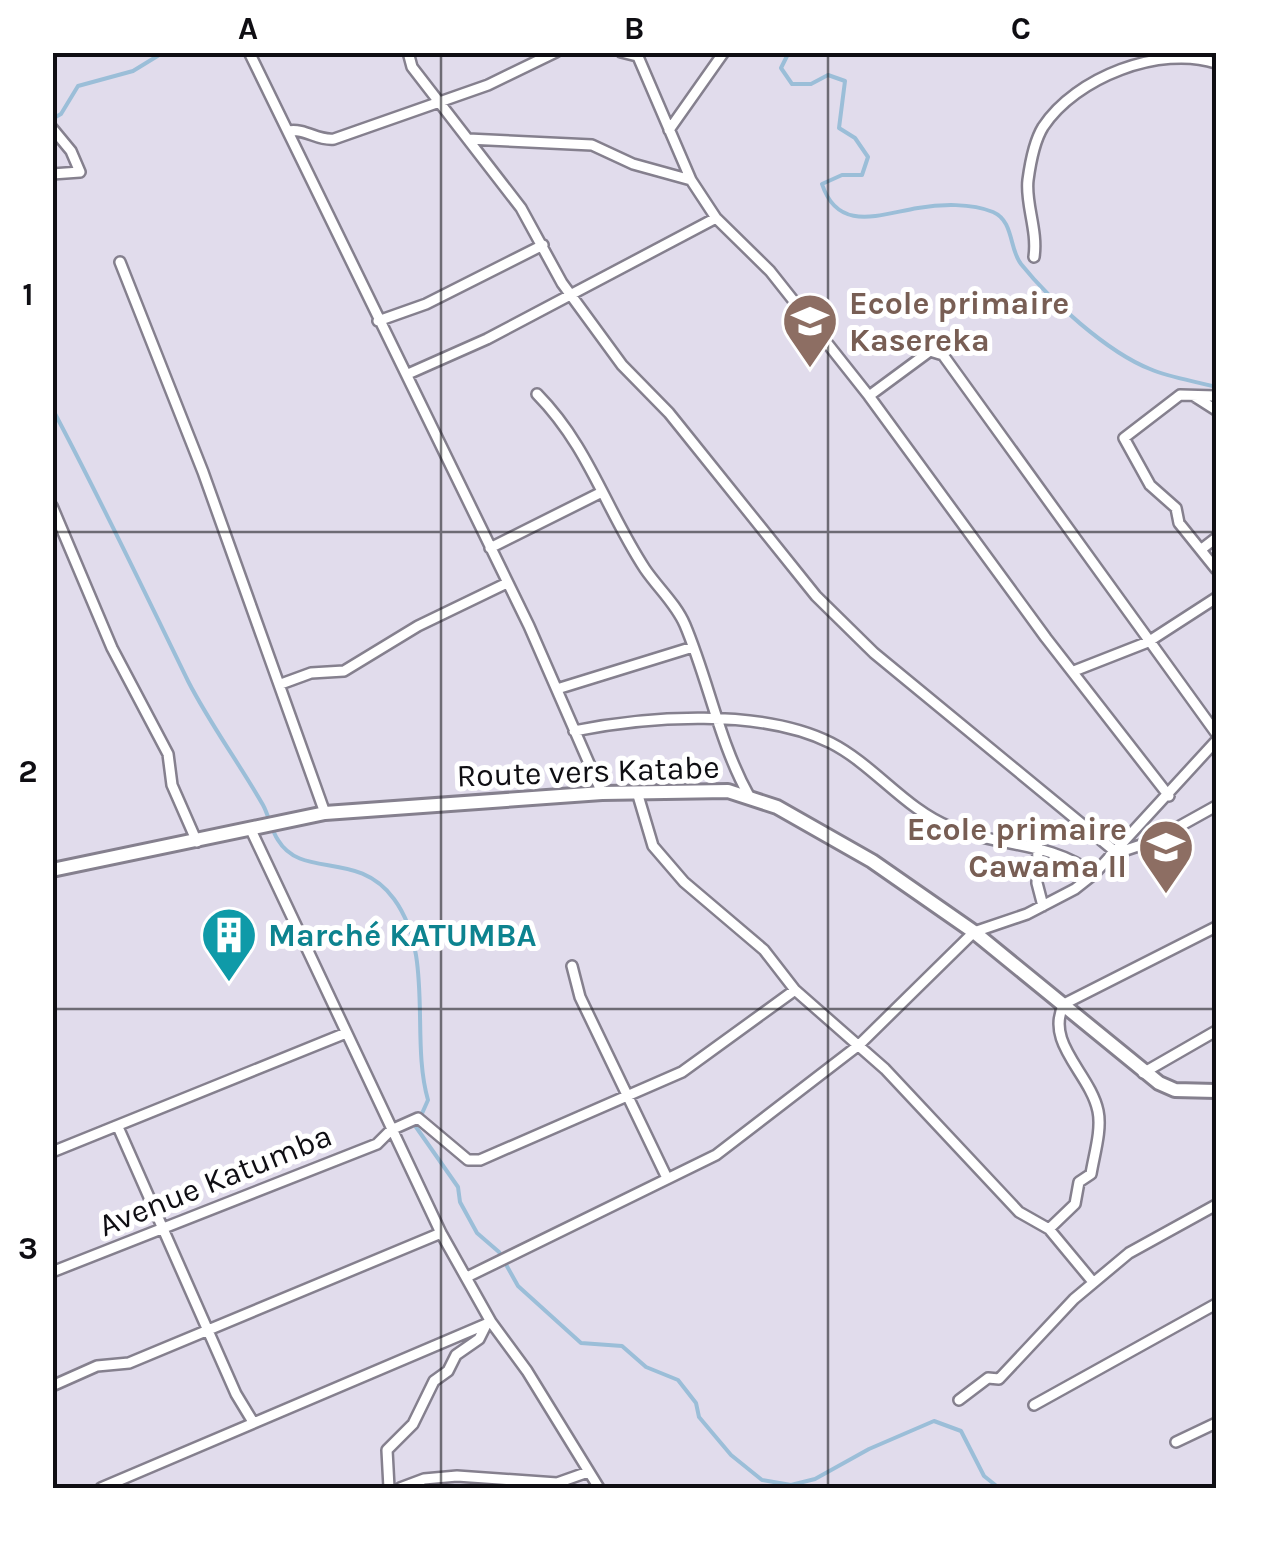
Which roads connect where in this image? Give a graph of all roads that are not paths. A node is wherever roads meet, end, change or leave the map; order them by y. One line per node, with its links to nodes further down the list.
1 (250, 52): 11 (street)
2 (408, 52): 8 (street)
3 (556, 52): 8 (street)
4 (622, 52): 6 (street)
5 (724, 52): 10 (street)
6 (637, 54): 10 (street)
7 (1216, 64): 17 (street)
8 (440, 101): 11 (street); 12 (street)
9 (52, 128): 13 (street)
10 (670, 130): 14 (street)
11 (288, 131): 20 (street)
12 (468, 138): 14 (street); 16 (street)
13 (52, 174)
14 (691, 180): 15 (street)
15 (716, 218): 19 (street); 23 (street)
16 (543, 245): 19 (street); 20 (street)
17 (1034, 257)
18 (120, 262): 38 (street)
19 (570, 293): 21 (street); 52 (street)
20 (378, 321): 21 (street)
21 (408, 374): 30 (street)
22 (537, 394): 27 (street)
23 (870, 396): 35 (street); 37 (street)
24 (1194, 396): 25 (street); 26 (street); 31 (street)
25 (1216, 396)
26 (1216, 410)
27 (602, 492): 30 (street); 36 (street)
28 (52, 506): 50 (street)
29 (1216, 538): 31 (street)
30 (490, 548): 33 (street)
31 (1202, 548): 32 (street)
32 (1216, 569)
33 (507, 583): 38 (street); 39 (street)
34 (1216, 598): 35 (street)
35 (1148, 642): 37 (street); 42 (street)
36 (693, 648): 39 (street); 40 (street)
37 (1074, 671): 46 (street)
38 (281, 684): 48 (street)
39 (557, 689): 41 (street)
40 (716, 718): 41 (street); 45 (street); 51 (street)
41 (574, 730): 44 (street)
42 (1216, 737): 46 (street)
43 (637, 792): 44 (street, Route vers Katabe); 45 (street, Route vers Katabe); 59 (street)
44 (602, 794): 48 (street, Route vers Katabe)
45 (749, 796): 57 (street, Route vers Katabe)
46 (1169, 796): 52 (street)
47 (1216, 806): 52 (street)
48 (325, 813): 49 (street, Route vers Katabe)
49 (257, 829): 50 (street, Route vers Katabe); 62 (street)
50 (196, 842): 53 (street, Route vers Katabe)
51 (1038, 847): 54 (street); 55 (street)
52 (1117, 853): 54 (street)
53 (52, 870)
54 (1094, 874): 55 (street)
55 (1043, 906): 57 (street)
56 (1216, 926): 60 (street)
57 (974, 932): 60 (street, Route vers Katabe); 63 (street)
58 (572, 966): 66 (street)
59 (795, 990): 63 (street); 66 (street)
60 (1064, 1004): 64 (street, Route vers Katabe); 73 (street)
61 (1216, 1031): 64 (street)
62 (346, 1033): 67 (street); 68 (street)
63 (859, 1044): 70 (street); 73 (street)
64 (1143, 1073): 65 (street, Route vers Katabe)
65 (1216, 1091)
66 (624, 1095): 68 (street); 70 (street)
67 (118, 1126): 69 (street); 72 (street)
68 (391, 1130): 72 (street, Avenue Katumba); 74 (street)
69 (52, 1152)
70 (666, 1178): 76 (street)
71 (1216, 1204): 77 (street)
72 (164, 1228): 75 (street, Avenue Katumba); 80 (street)
73 (1048, 1229): 77 (street)
74 (441, 1234): 76 (street); 80 (street)
75 (52, 1272)
76 (468, 1276): 79 (street)
77 (1093, 1282): 82 (street)
78 (1216, 1304): 83 (street)
79 (488, 1324): 84 (street); 87 (street); 89 (street)
80 (210, 1328): 81 (street); 84 (street)
81 (52, 1386)
82 (959, 1400)
83 (1034, 1405)
84 (253, 1422): 88 (street)
85 (1216, 1422): 86 (street)
86 (1176, 1442)
87 (588, 1472): 90 (street); 91 (street)
88 (101, 1488)
89 (389, 1488)
90 (400, 1488)
91 (599, 1488)

